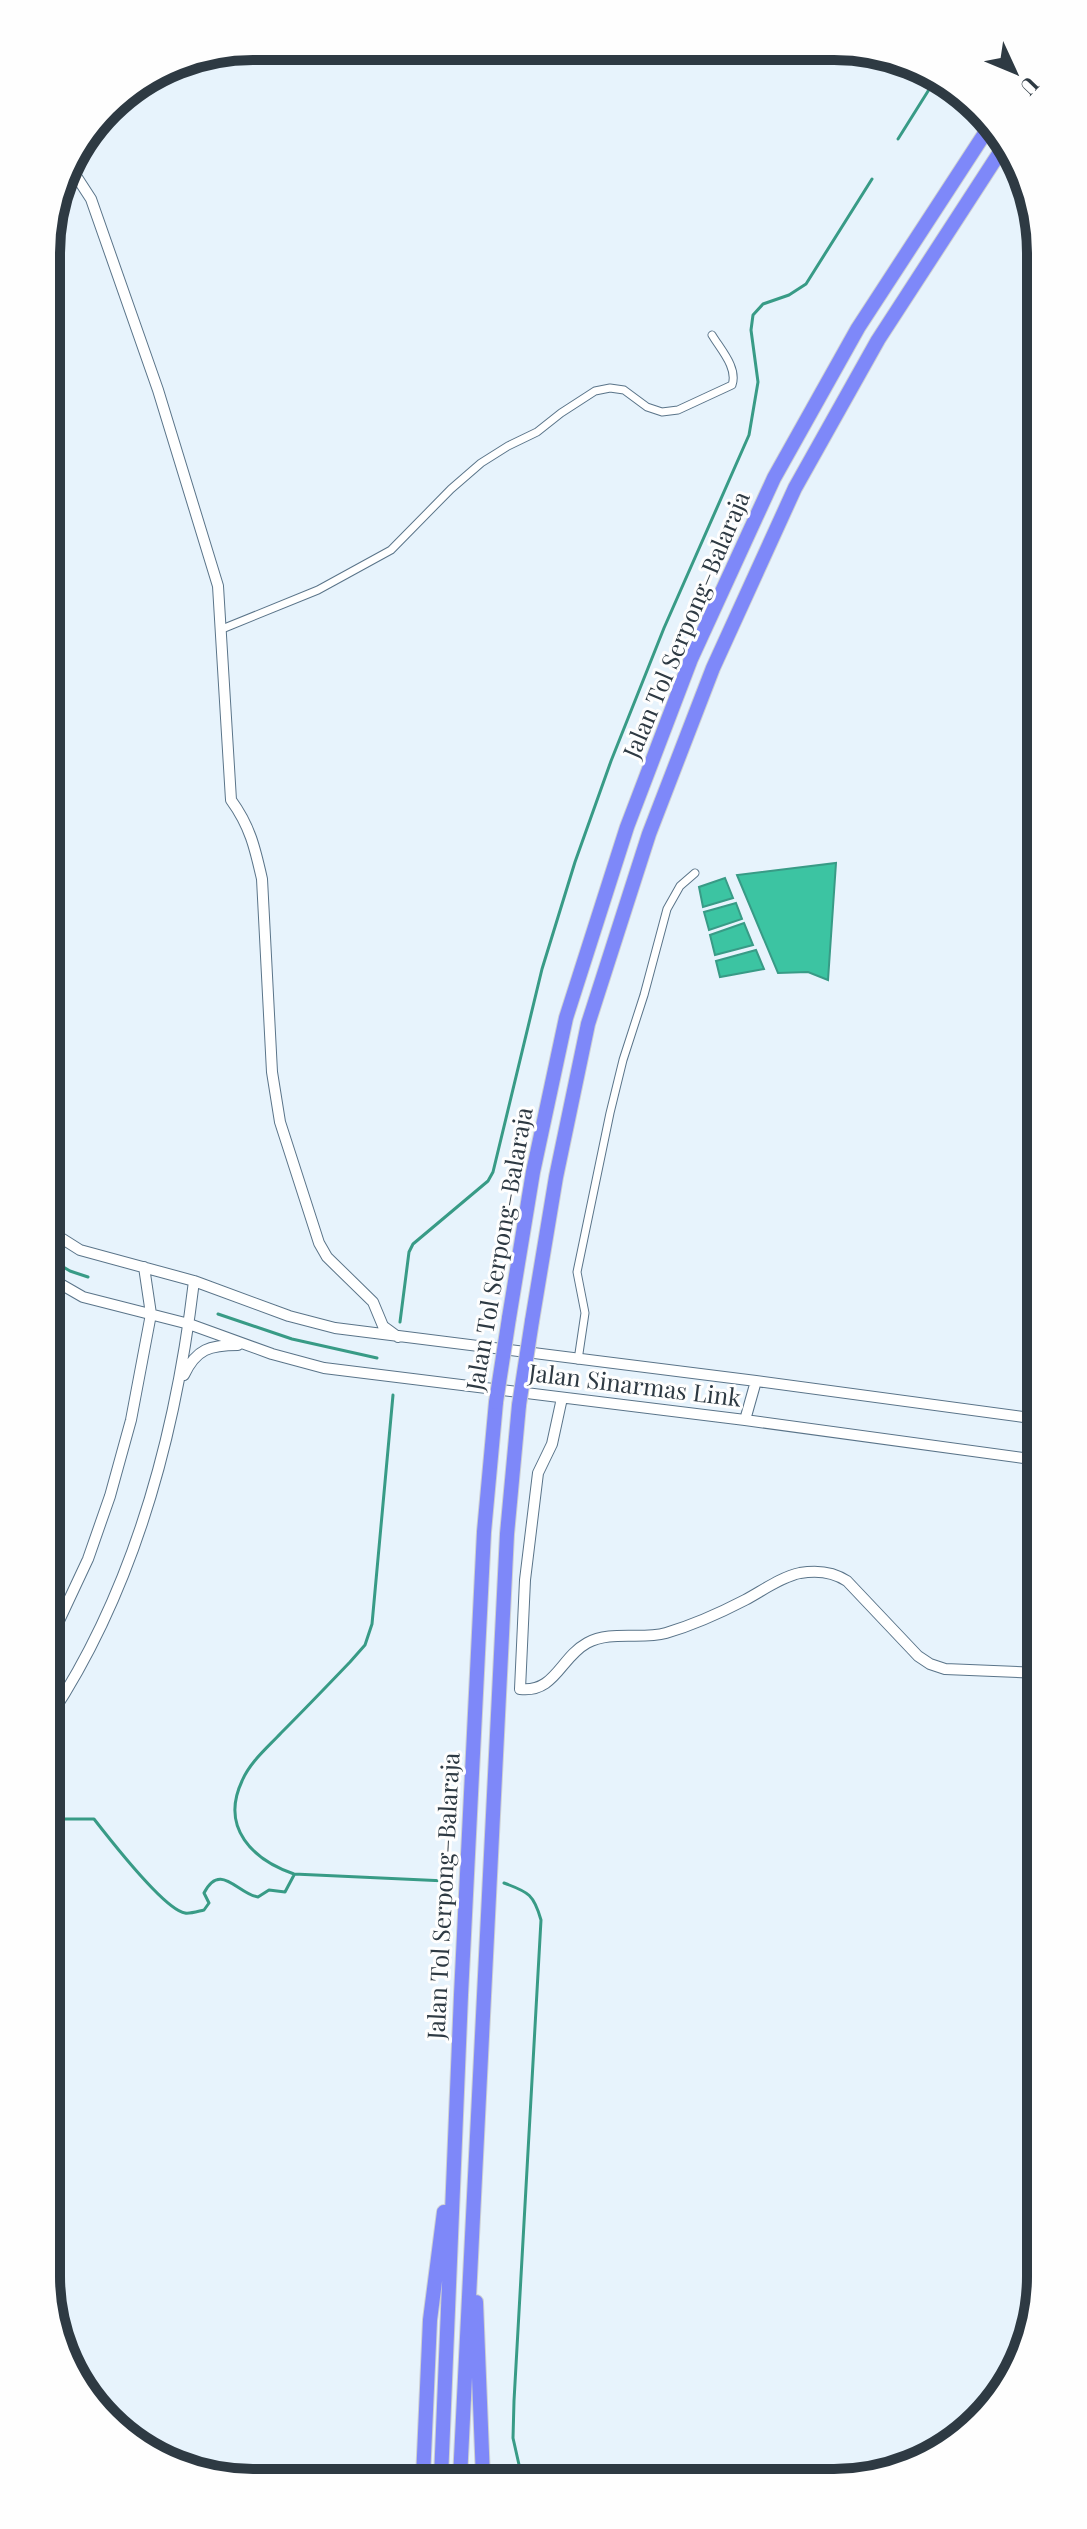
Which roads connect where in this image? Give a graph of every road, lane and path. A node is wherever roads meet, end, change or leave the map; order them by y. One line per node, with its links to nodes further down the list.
1 (985, 134): 25 (highway, Jalan Tol Serpong–Balaraja, bridge)
2 (999, 154): 26 (highway, Jalan Tol Serpong–Balaraja, bridge)
3 (76, 176): 5 (street)
4 (712, 335): 5 (street)
5 (222, 629): 13 (street)
6 (695, 873): 15 (street)
7 (60, 1237): 8 (street)
8 (144, 1267): 9 (street, Jalan Sinarmas Link); 11 (street)
9 (194, 1281): 12 (street); 13 (street, Jalan Sinarmas Link)
10 (60, 1284): 11 (street, Jalan Sinarmas Link)
11 (151, 1314): 12 (street, Jalan Sinarmas Link); 22 (street)
12 (189, 1324): 14 (street, Jalan Sinarmas Link); 17 (street)
13 (398, 1337): 15 (street, Jalan Sinarmas Link)
14 (248, 1345): 17 (street); 18 (street, Jalan Sinarmas Link)
15 (578, 1360): 16 (street, Jalan Sinarmas Link)
16 (756, 1381): 19 (street, Jalan Sinarmas Link); 20 (street)
17 (176, 1392): 24 (street)
18 (562, 1398): 20 (street, Jalan Sinarmas Link); 23 (street)
19 (1027, 1418)
20 (745, 1420): 21 (street, Jalan Sinarmas Link)
21 (1027, 1458)
22 (60, 1619)
23 (1027, 1672)
24 (60, 1699)
25 (456, 2116): 27 (highway); 28 (highway, Jalan Tol Serpong–Balaraja)
26 (471, 2221): 29 (highway, Jalan Tol Serpong–Balaraja); 30 (highway)
27 (423, 2469)
28 (441, 2469)
29 (460, 2469)
30 (483, 2469)

